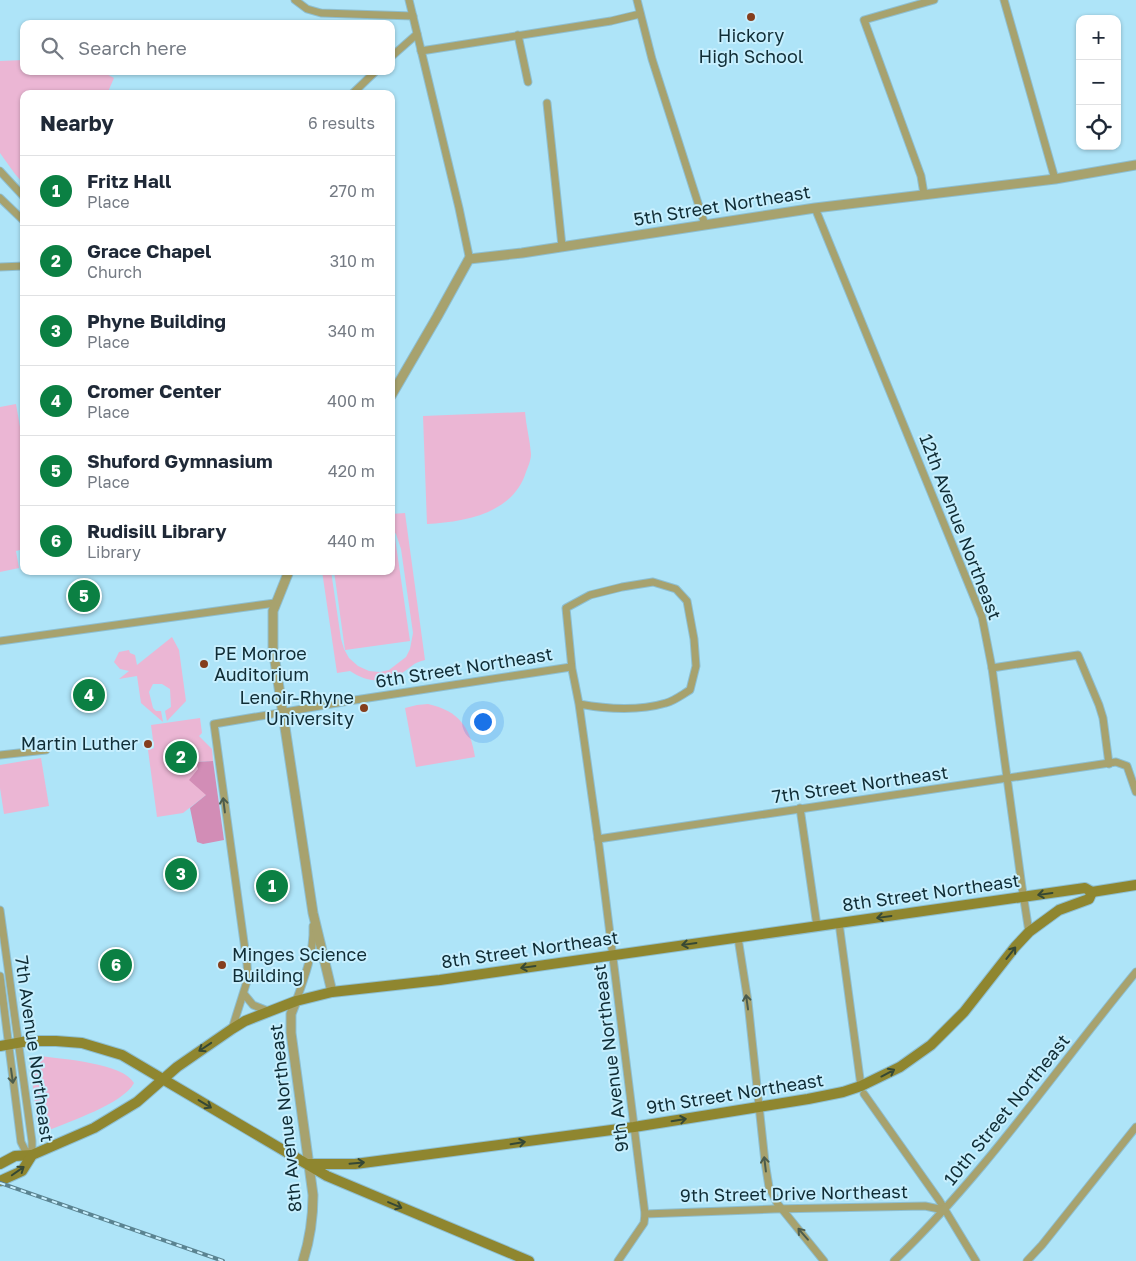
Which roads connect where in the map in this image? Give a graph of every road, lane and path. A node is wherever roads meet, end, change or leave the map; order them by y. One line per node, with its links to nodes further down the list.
1 (295, 0): 7 (street)
2 (409, 0): 7 (street)
3 (637, 0): 6 (street)
4 (934, 0): 20 (street)
5 (1004, 0): 18 (street)
6 (640, 14): 9 (street); 24 (street)
7 (413, 16): 8 (street)
8 (417, 34): 10 (street); 11 (street)
9 (518, 35): 10 (street); 13 (street)
10 (421, 52): 26 (street)
11 (395, 53)
12 (372, 75): 14 (street)
13 (528, 82)
14 (356, 90)
15 (547, 104): 25 (street)
16 (1136, 165): 18 (street, 5th Street Northeast)
17 (0, 171): 19 (street)
18 (1055, 178): 20 (street, 5th Street Northeast)
19 (20, 193)
20 (924, 194): 22 (street, 5th Street Northeast)
21 (0, 198): 23 (street)
22 (815, 208): 24 (street, 5th Street Northeast); 34 (street, 12th Avenue Northeast)
23 (20, 217)
24 (705, 225): 25 (street, 5th Street Northeast)
25 (562, 246): 26 (street, 5th Street Northeast)
26 (469, 259): 29 (street)
27 (20, 266): 28 (street)
28 (0, 267)
29 (395, 390)
30 (286, 575): 31 (street)
31 (275, 602): 32 (street); 36 (street)
32 (0, 641)
33 (571, 667): 35 (street, 9th Avenue Northeast); 35 (street); 36 (street, 6th Street Northeast)
34 (992, 668): 39 (street); 40 (street, 12th Avenue Northeast)
35 (579, 704): 43 (street, 9th Avenue Northeast)
36 (282, 712): 48 (street); 57 (street, 6th Street Northeast, one-way to 36)
37 (46, 750): 38 (street)
38 (0, 755)
39 (1110, 764): 40 (street, 7th Street Northeast); 41 (street, 7th Street Northeast)
40 (1007, 779): 42 (street, 7th Street Northeast); 46 (street, 12th Avenue Northeast)
41 (1136, 792)
42 (800, 808): 43 (street, 7th Street Northeast); 50 (street)
43 (598, 839): 53 (street, 9th Avenue Northeast)
44 (1136, 885): 45 (main road)
45 (1092, 892): 46 (main road, 8th Street Northeast, one-way to 46); 51 (main road, 9th Street Northeast)
46 (1023, 897): 49 (main road, 8th Street Northeast, one-way to 49); 51 (street, 12th Avenue Northeast)
47 (0, 910): 61 (street, 7th Avenue Northeast)
48 (313, 913): 56 (street); 58 (street, 8th Avenue Northeast)
49 (839, 923): 50 (main road, 8th Street Northeast); 63 (street)
50 (817, 926): 52 (main road, 8th Street Northeast)
51 (1030, 932): 63 (main road, 9th Street Northeast, one-way to 51)
52 (738, 938): 53 (main road, 8th Street Northeast, one-way to 53); 64 (street, one-way to 52)
53 (613, 955): 56 (main road, 8th Street Northeast, one-way to 56); 65 (street, 9th Avenue Northeast)
54 (1136, 972): 72 (street, 10th Street Northeast)
55 (0, 976): 61 (street, 7th Avenue Northeast)
56 (332, 992): 58 (main road, 8th Street Northeast)
57 (244, 994): 59 (street); 60 (street)
58 (296, 1001): 59 (main road, 8th Street Northeast); 69 (street, 8th Avenue Northeast)
59 (268, 1011): 60 (main road, 8th Street Northeast)
60 (232, 1029): 62 (main road, 8th Street Northeast, one-way to 62)
61 (9, 1044): 62 (main road); 67 (street, 7th Avenue Northeast); 67 (street, 7th Avenue Northeast, one-way to 67)
62 (164, 1078): 67 (main road, 8th Street Northeast); 69 (main road, one-way to 69)
63 (863, 1090): 64 (main road, 9th Street Northeast); 72 (street)
64 (759, 1107): 65 (main road, 9th Street Northeast, one-way to 64); 71 (street, one-way to 64)
65 (634, 1127): 69 (main road, 9th Street Northeast, one-way to 65); 73 (street, 9th Avenue Northeast)
66 (1136, 1127): 80 (street)
67 (32, 1156): 68 (main road); 70 (main road, one-way to 67)
68 (0, 1164)
69 (308, 1164): 74 (street, 8th Avenue Northeast); 75 (main road, one-way to 75)
70 (0, 1181)
71 (781, 1209): 72 (street, 9th Street Drive Northeast); 73 (street, 9th Street Drive Northeast); 77 (street, one-way to 71)
72 (944, 1210): 78 (street, 10th Street Northeast); 79 (street)
73 (645, 1214): 76 (street)
74 (303, 1261)
75 (529, 1261)
76 (618, 1261)
77 (824, 1261)
78 (894, 1261)
79 (976, 1261)
80 (1026, 1261)

